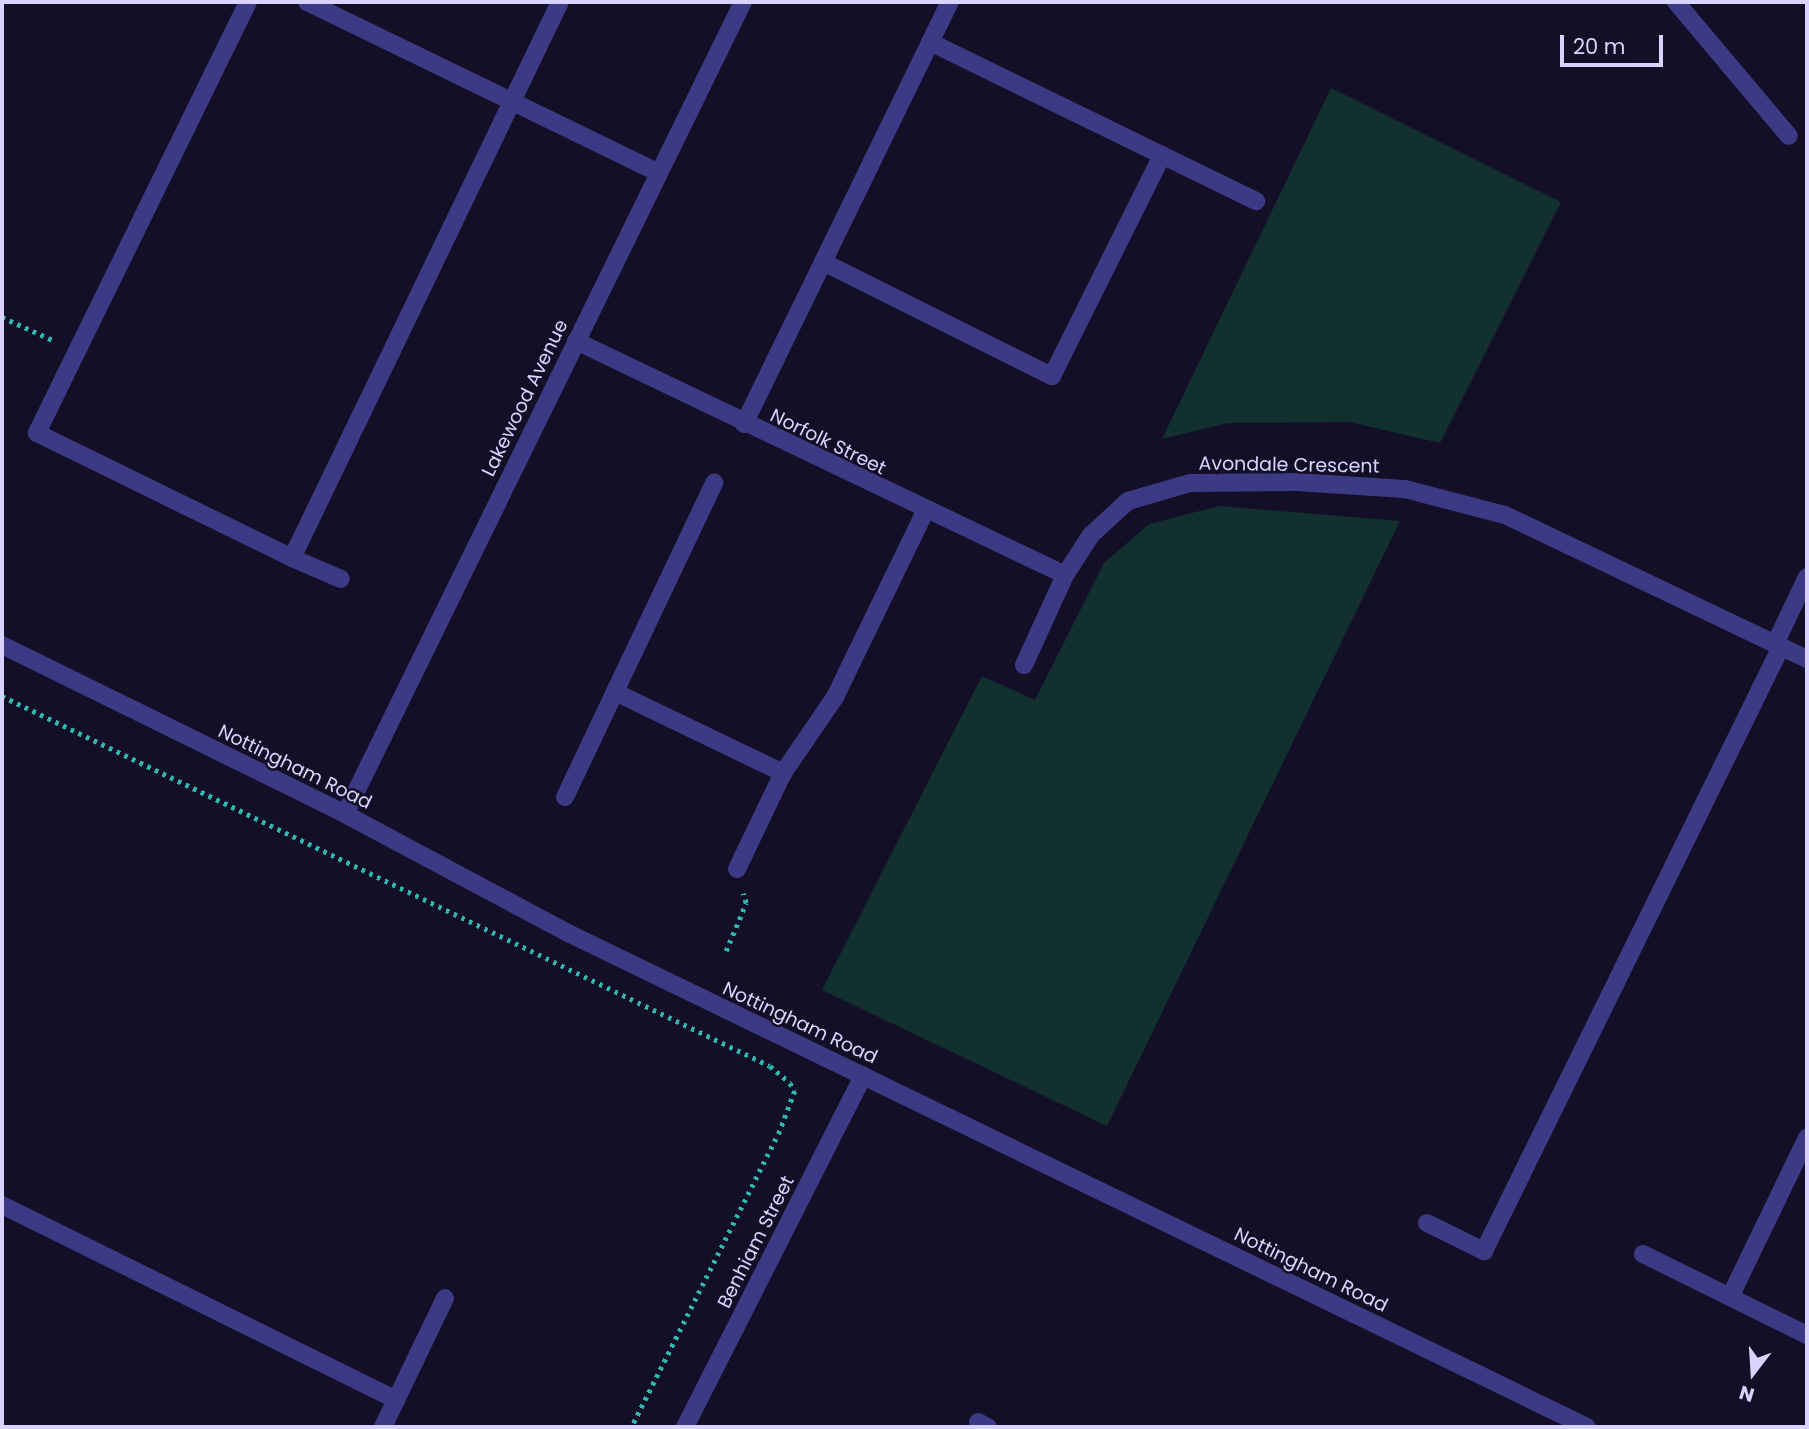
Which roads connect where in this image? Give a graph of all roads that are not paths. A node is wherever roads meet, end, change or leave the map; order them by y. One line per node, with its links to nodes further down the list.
1 (247, 2): 18 (street)
2 (307, 2): 8 (street)
3 (560, 2): 8 (street)
4 (743, 2): 11 (street, Lakewood Avenue)
5 (950, 2): 7 (street)
6 (1676, 2): 9 (street)
7 (930, 42): 10 (street); 13 (street)
8 (512, 101): 11 (street); 18 (street)
9 (1788, 136)
10 (1162, 155): 12 (street); 13 (street)
11 (659, 173): 14 (street, Lakewood Avenue)
12 (1256, 201)
13 (823, 262): 15 (street)
14 (576, 341): 15 (street, Norfolk Street); 29 (street, Lakewood Avenue)
15 (744, 424): 17 (street, Norfolk Street)
16 (714, 483): 26 (street)
17 (925, 512): 19 (street, Norfolk Street); 27 (street)
18 (292, 558): 21 (street)
19 (1065, 575): 23 (street, Avondale Crescent); 25 (street, Avondale Crescent)
20 (1807, 577): 23 (street)
21 (341, 579)
22 (2, 645): 29 (street, Nottingham Road)
23 (1778, 645): 24 (street, Avondale Crescent); 34 (street)
24 (1807, 659)
25 (1024, 665)
26 (615, 692): 27 (street); 28 (street)
27 (783, 773): 30 (street)
28 (565, 797)
29 (345, 814): 31 (street, Nottingham Road)
30 (737, 869)
31 (863, 1076): 41 (street, Benhiam Street); 42 (street, Nottingham Road)
32 (1807, 1138): 36 (street)
33 (2, 1205): 39 (street)
34 (1427, 1223)
35 (1643, 1254): 36 (street)
36 (1730, 1297): 38 (street)
37 (445, 1298): 39 (street)
38 (1807, 1335)
39 (396, 1400): 40 (street)
40 (383, 1427)
41 (685, 1427)
42 (1587, 1427)

